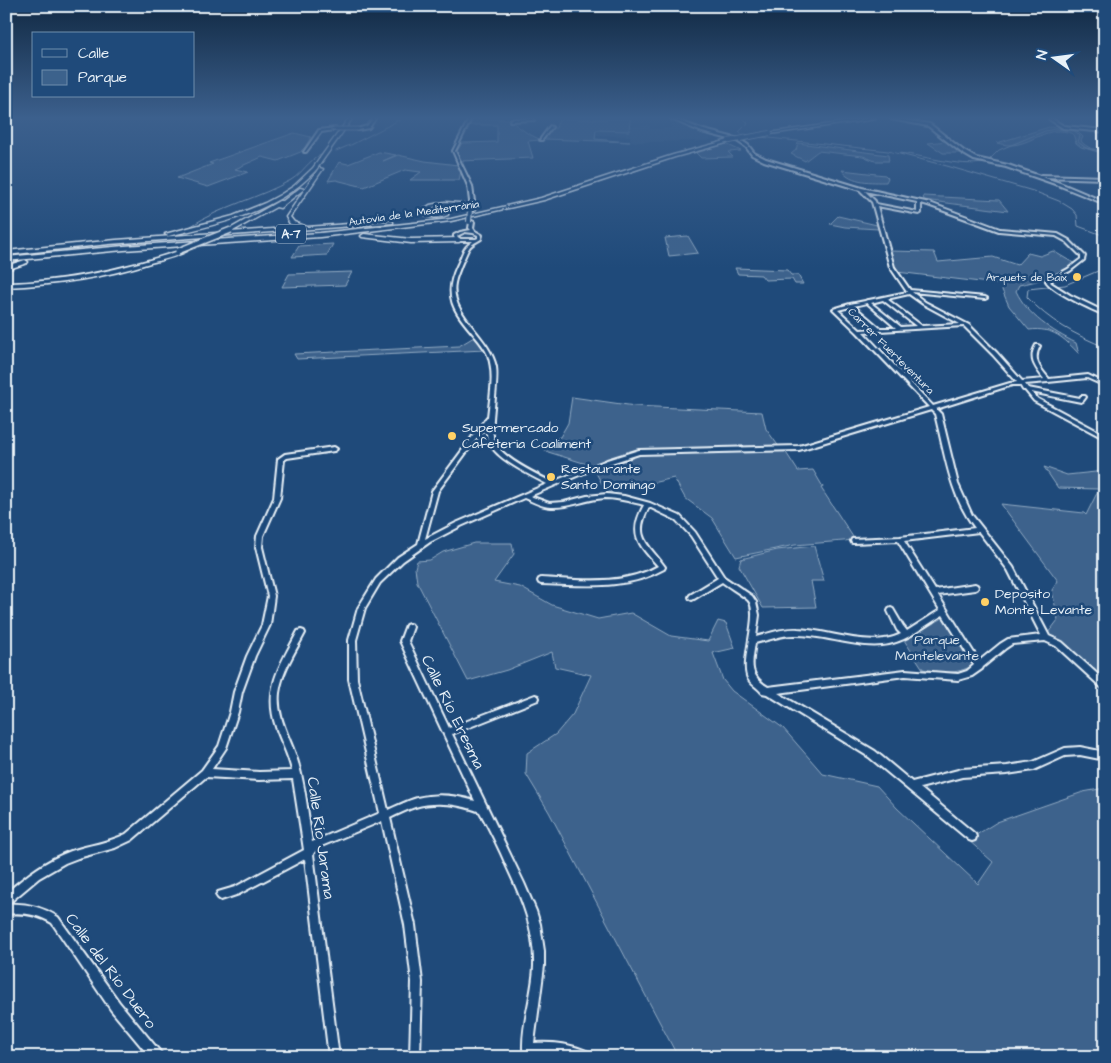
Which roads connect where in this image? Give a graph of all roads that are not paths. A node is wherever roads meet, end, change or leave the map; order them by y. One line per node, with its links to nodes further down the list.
1 (315, 168): 24 (highway); 30 (highway)
2 (320, 169): 24 (highway)
3 (321, 169): 23 (highway)
4 (462, 169): 18 (street)
5 (626, 169): 13 (highway, Autovia de la Mediterrània / A-7)
6 (637, 169): 12 (highway, Autovia de la Mediterrània / A-7)
7 (793, 169): 11 (street)
8 (1014, 169): 9 (street)
9 (1034, 176): 10 (street); 16 (street)
10 (1105, 178)
11 (861, 189): 14 (street); 17 (street)
12 (569, 192): 22 (highway); 32 (highway, Autovia de la Mediterrània / A-7)
13 (551, 194): 20 (highway); 32 (highway, Autovia de la Mediterrània / A-7)
14 (895, 197): 15 (street); 19 (street)
15 (920, 202): 19 (street); 41 (street)
16 (1105, 204)
17 (875, 205): 19 (street); 36 (street)
18 (471, 208): 20 (highway); 21 (street, bridge)
19 (893, 208)
20 (446, 215): 23 (highway)
21 (470, 222): 25 (street); 26 (street)
22 (428, 227): 27 (highway); 28 (highway)
23 (330, 228): 30 (highway)
24 (234, 230): 35 (highway, bridge)
25 (464, 231): 26 (street); 28 (street)
26 (473, 231): 29 (street)
27 (325, 238): 28 (highway); 33 (highway)
28 (459, 239): 29 (street); 31 (street)
29 (475, 240): 31 (street)
30 (110, 243): 32 (highway)
31 (467, 247): 54 (street)
32 (6, 258): 33 (highway)
33 (53, 258): 34 (highway)
34 (6, 268)
35 (6, 284)
36 (910, 292): 37 (street); 38 (street); 42 (street)
37 (883, 298): 39 (street); 43 (street)
38 (985, 298)
39 (867, 301): 40 (street); 44 (street)
40 (850, 305): 45 (street); 46 (street, Carrer Fuerteventura)
41 (1105, 314)
42 (965, 325): 43 (street); 49 (street)
43 (920, 327): 44 (street)
44 (900, 328): 45 (street)
45 (880, 330): 46 (street)
46 (859, 331): 53 (street, Carrer Fuerteventura)
47 (1038, 346): 48 (street)
48 (1048, 381): 49 (street); 50 (street)
49 (1021, 382): 51 (street); 53 (street)
50 (1105, 385)
51 (1025, 389): 52 (street); 56 (street)
52 (1083, 397)
53 (933, 408): 59 (street); 62 (street)
54 (491, 415): 55 (street); 57 (street)
55 (490, 437): 57 (street); 59 (street)
56 (1105, 437)
57 (470, 445): 65 (street)
58 (334, 449): 84 (street)
59 (551, 484): 60 (street)
60 (524, 496): 61 (street); 65 (street)
61 (648, 504): 66 (street); 67 (street)
62 (980, 530): 63 (street); 76 (street)
63 (900, 539): 64 (street); 69 (street)
64 (854, 541)
65 (421, 544): 88 (street)
66 (722, 579): 70 (street); 77 (street)
67 (541, 581)
68 (975, 586): 69 (street)
69 (934, 593): 72 (street)
70 (692, 596)
71 (891, 611): 75 (street)
72 (945, 611): 75 (street); 78 (street)
73 (408, 627): 82 (street, Calle Río Eresma)
74 (301, 633): 85 (street, Calle Río Jarama)
75 (905, 634): 77 (street)
76 (1046, 638): 78 (street); 79 (street)
77 (753, 641): 80 (street)
78 (979, 667): 80 (street)
79 (1105, 686)
80 (765, 691): 86 (street)
81 (535, 698): 82 (street)
82 (448, 732): 87 (street, Calle Río Eresma)
83 (1105, 756): 86 (street)
84 (205, 773): 85 (street); 92 (street)
85 (297, 775): 90 (street, Calle Río Jarama)
86 (912, 786): 89 (street)
87 (483, 809): 88 (street); 94 (street, Calle Río Eresma)
88 (384, 815): 90 (street); 97 (street)
89 (972, 837)
90 (309, 852): 91 (street); 96 (street, Calle Río Jarama)
91 (221, 894)
92 (6, 900)
93 (6, 910): 95 (street, Calle del Río Duero)
94 (529, 1053): 98 (street)
95 (157, 1057)
96 (334, 1057)
97 (415, 1057)
98 (587, 1057)

